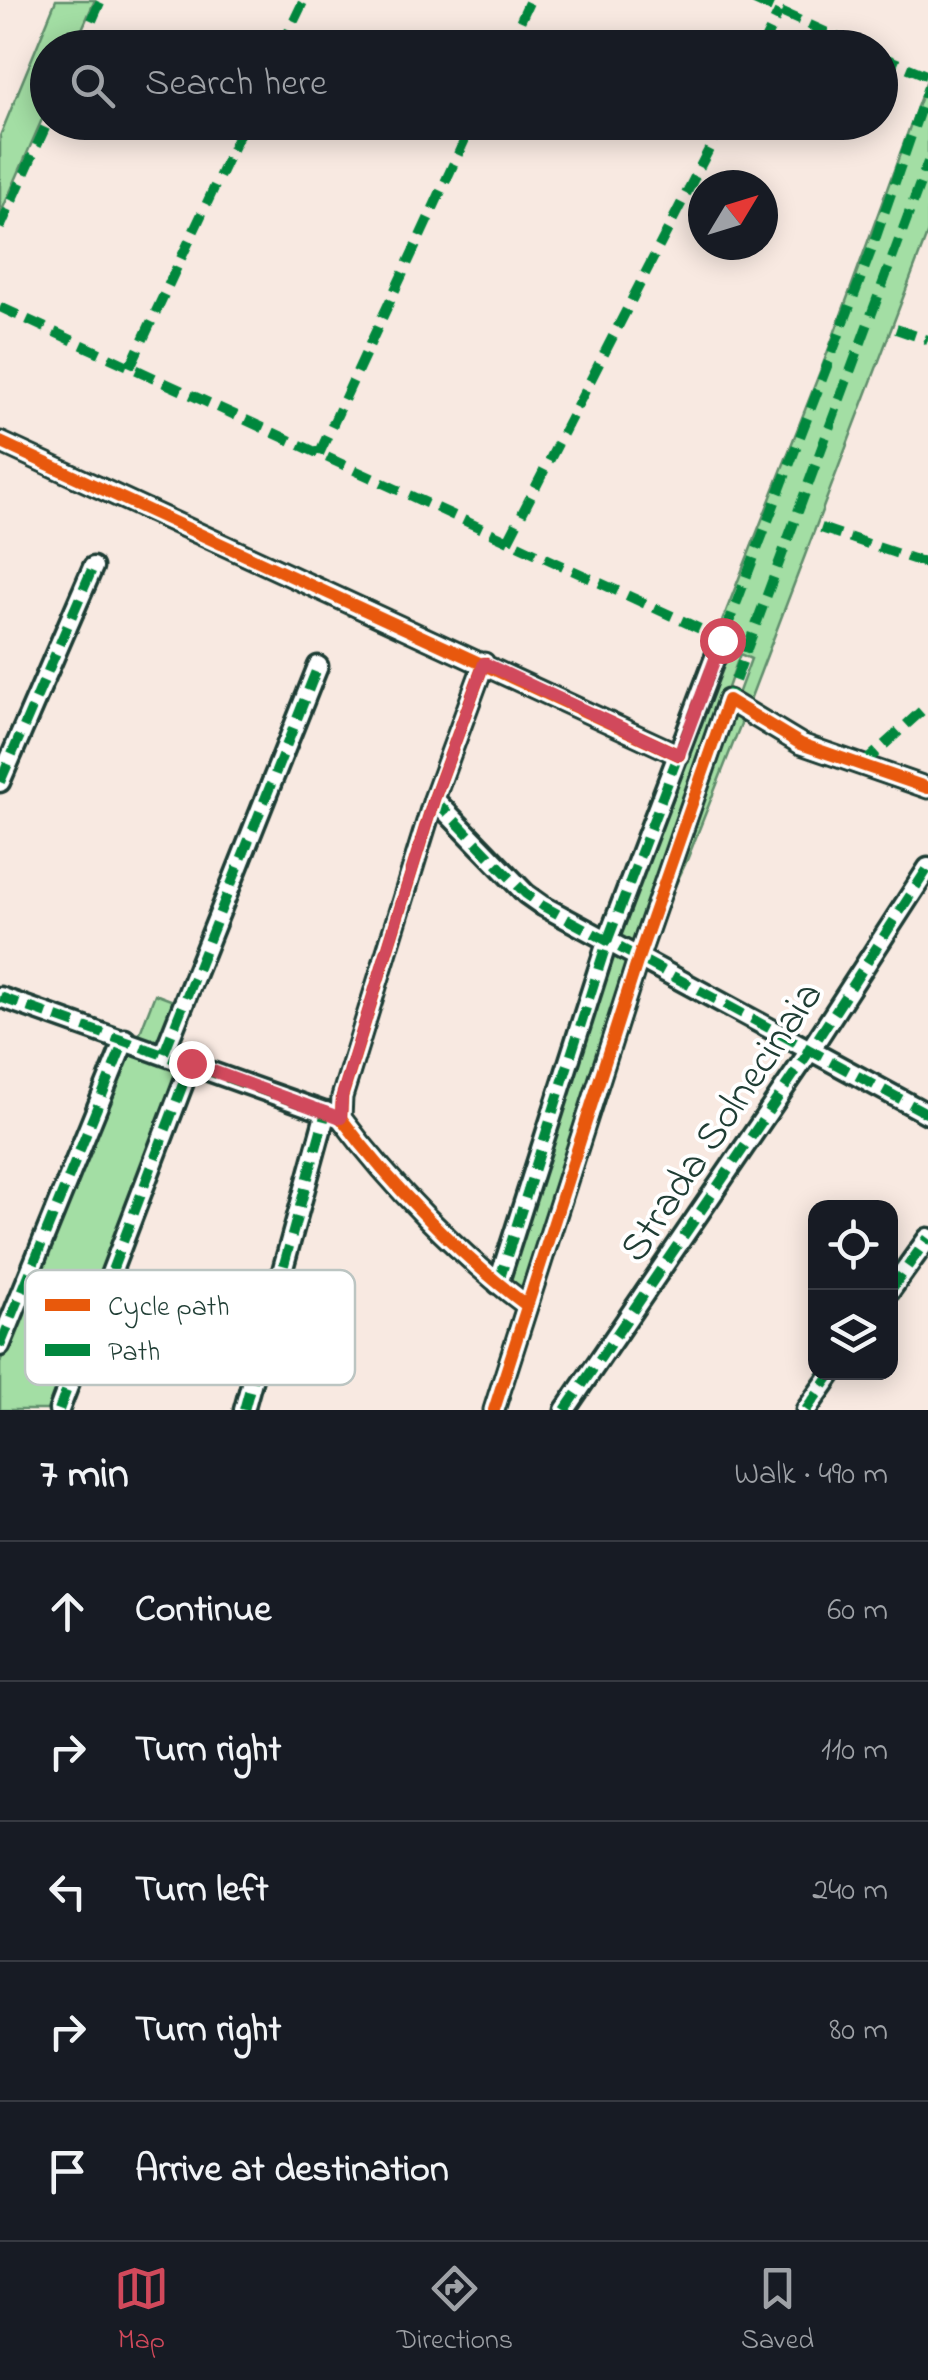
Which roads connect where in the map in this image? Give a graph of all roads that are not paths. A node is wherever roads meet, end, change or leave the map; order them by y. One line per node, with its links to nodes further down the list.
1 (0, 442): 4 (street)
2 (93, 567): 7 (street)
3 (722, 640): 6 (street)
4 (484, 663): 6 (street); 9 (street)
5 (318, 666): 16 (street)
6 (679, 755): 11 (street)
7 (0, 782)
8 (928, 788): 12 (street)
9 (434, 799): 11 (street); 19 (street)
10 (928, 868): 15 (street, Strada Solnecinaia)
11 (608, 939): 12 (street); 24 (street)
12 (639, 956): 15 (street); 27 (street)
13 (0, 997): 14 (street)
14 (125, 1039): 16 (street); 21 (street)
15 (809, 1052): 18 (street); 35 (street, Strada Solnecinaia)
16 (164, 1053): 17 (street)
17 (191, 1063): 19 (street); 22 (street)
18 (928, 1114)
19 (334, 1115): 23 (street); 24 (street)
20 (928, 1238): 26 (street)
21 (31, 1270)
22 (112, 1270)
23 (287, 1270)
24 (498, 1284): 27 (street)
25 (25, 1285): 28 (street)
26 (891, 1290)
27 (526, 1305): 34 (street)
28 (0, 1346)
29 (827, 1380): 36 (street)
30 (69, 1385): 32 (street)
31 (252, 1385): 33 (street)
32 (59, 1410)
33 (244, 1410)
34 (494, 1410)
35 (565, 1410)
36 (806, 1410)

